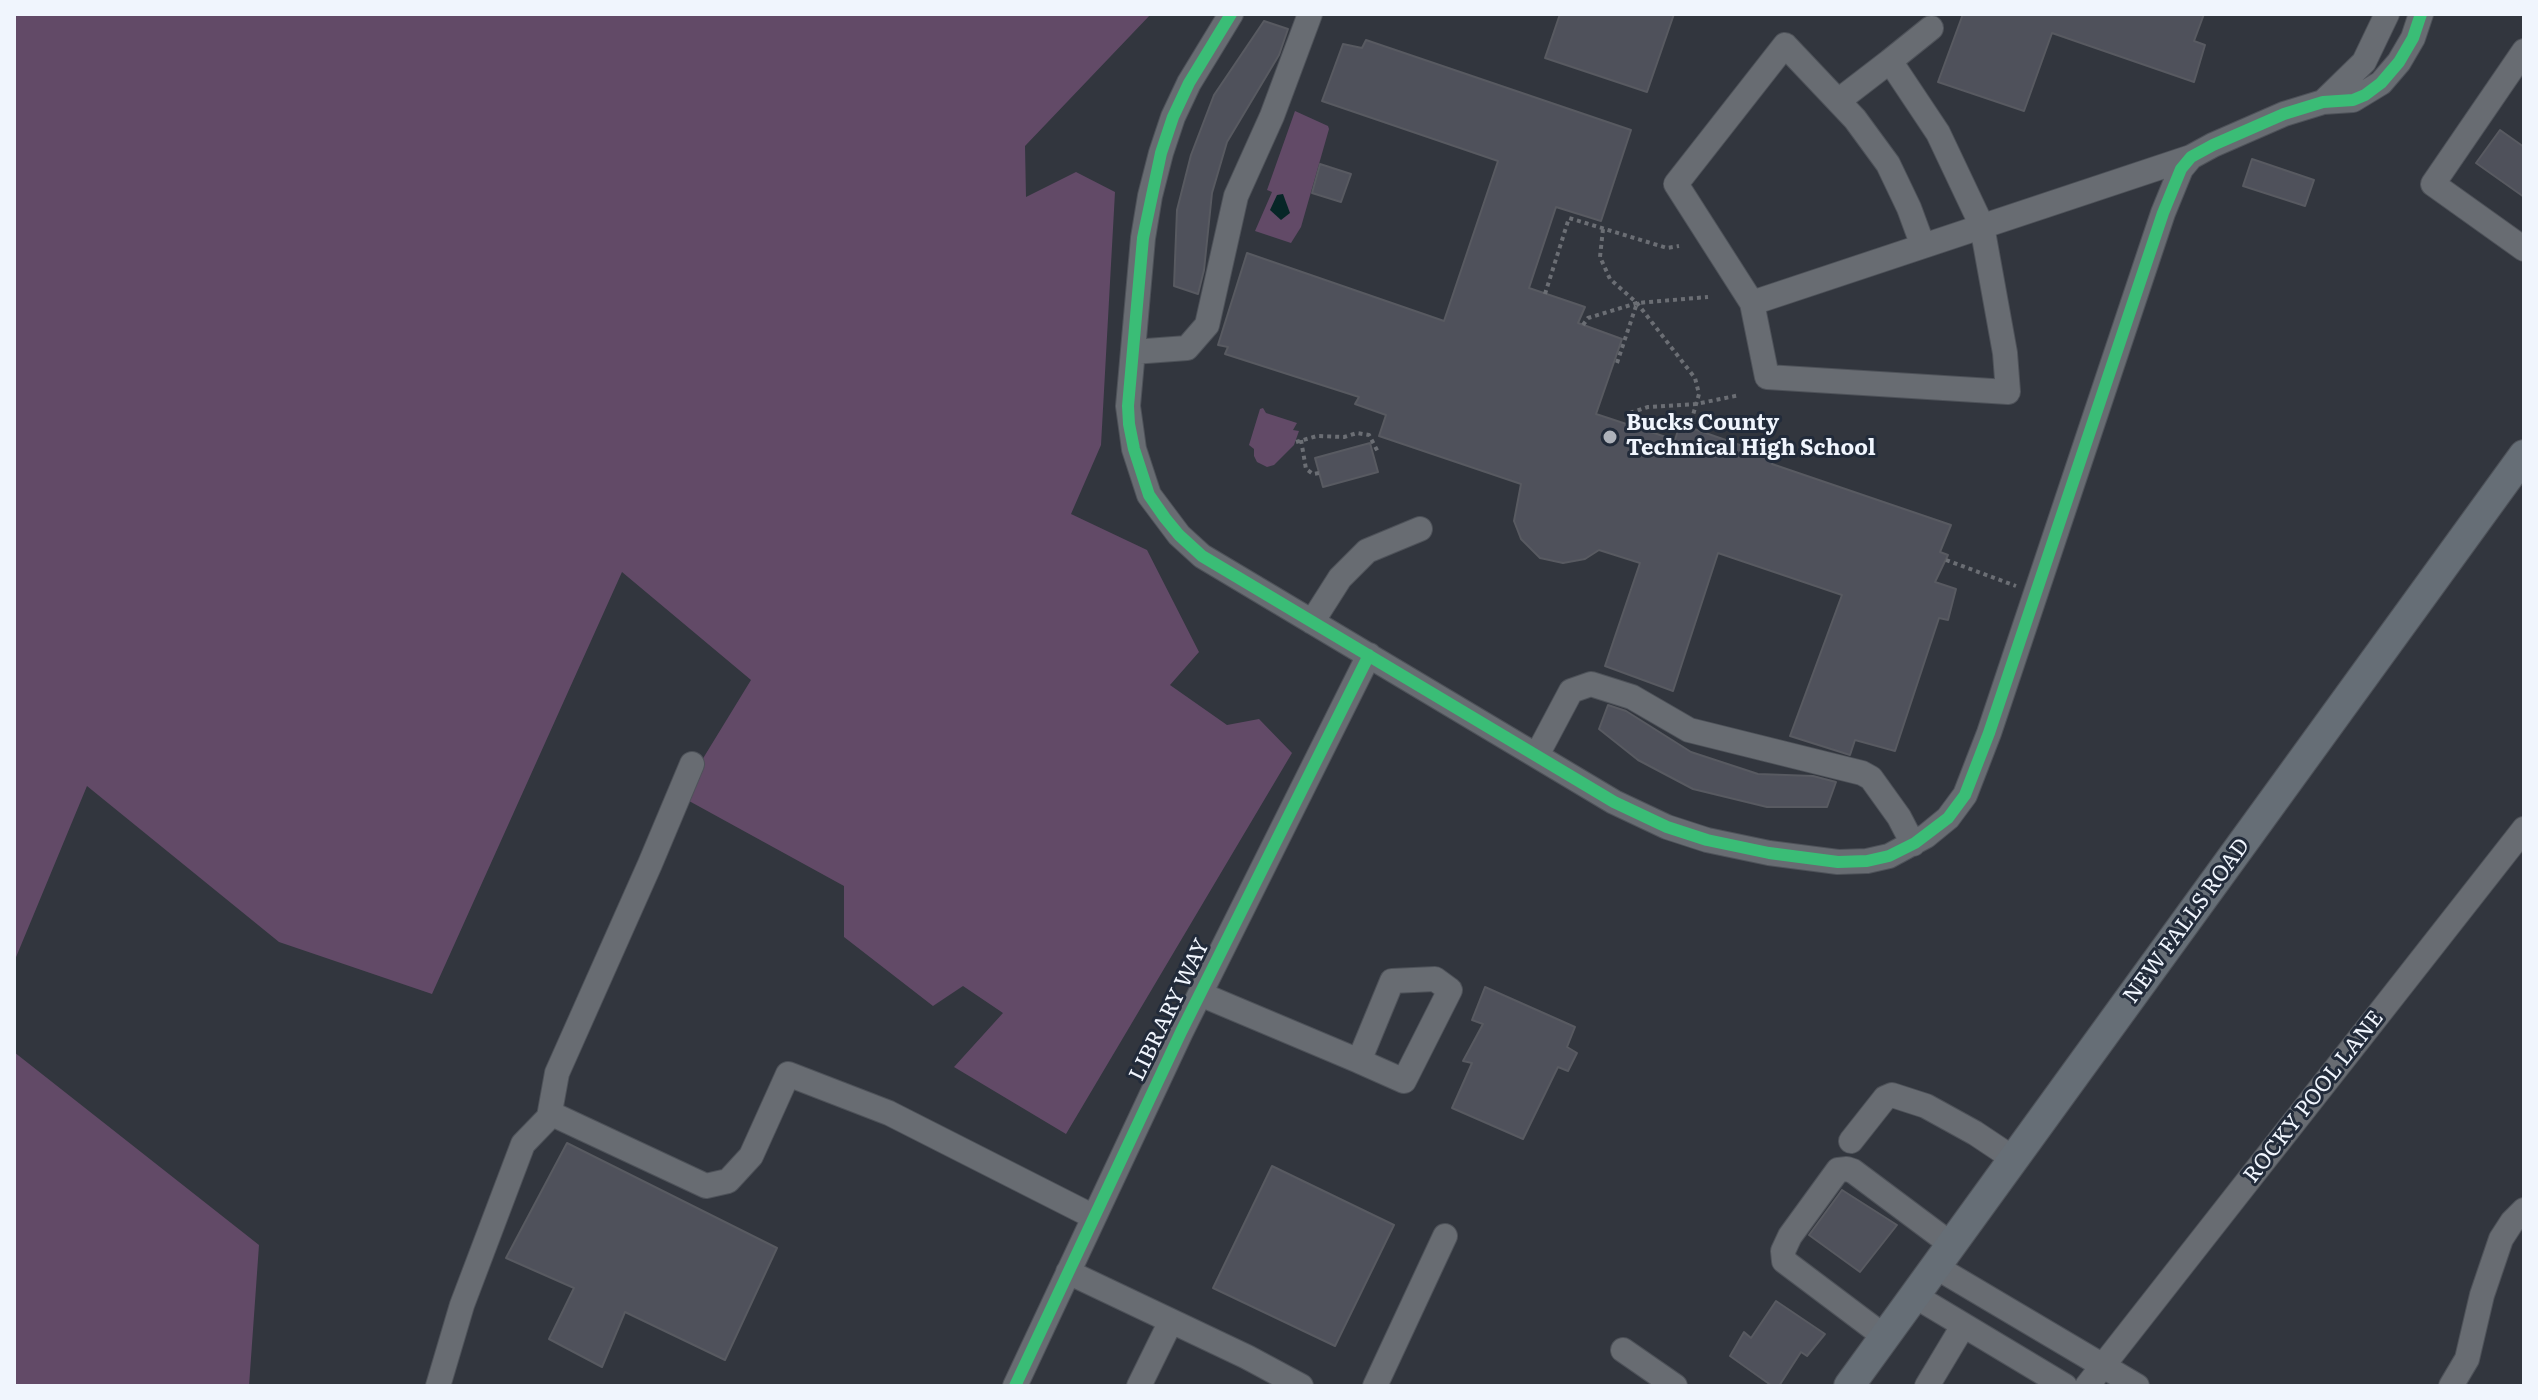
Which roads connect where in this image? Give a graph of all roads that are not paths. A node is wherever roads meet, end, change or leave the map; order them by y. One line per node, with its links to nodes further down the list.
1 (1231, 14): 16 (street)
2 (1310, 14): 16 (street)
3 (2387, 14): 10 (street)
4 (2421, 14): 10 (street)
5 (1931, 28): 7 (street)
6 (2524, 51): 8 (street)
7 (1890, 61): 9 (street); 12 (street)
8 (2517, 77): 14 (street)
9 (1838, 101): 13 (street); 15 (street)
10 (2323, 102): 11 (street)
11 (2191, 157): 12 (street); 24 (street)
12 (1982, 226): 13 (street); 15 (street)
13 (1923, 246): 15 (street)
14 (2524, 249)
15 (1752, 303)
16 (1133, 352): 19 (street)
17 (2524, 455): 29 (main road, NEW FALLS ROAD)
18 (1420, 529): 19 (street)
19 (1312, 622): 20 (street)
20 (1369, 655): 21 (street); 25 (street, LIBRARY WAY)
21 (1537, 755): 24 (street); 24 (street)
22 (692, 764): 27 (street)
23 (2524, 829): 40 (street, ROCKY POOL LANE)
24 (1913, 844)
25 (1200, 994): 26 (street); 31 (street, LIBRARY WAY)
26 (1359, 1061)
27 (549, 1117): 31 (street); 41 (street)
28 (1851, 1141): 29 (street)
29 (2014, 1159): 33 (main road, NEW FALLS ROAD)
30 (2524, 1210): 52 (street)
31 (1094, 1217): 34 (street, LIBRARY WAY)
32 (1445, 1236): 45 (street)
33 (1944, 1256): 35 (main road, NEW FALLS ROAD); 38 (street); 40 (street)
34 (1068, 1272): 36 (street); 42 (street, LIBRARY WAY)
35 (1915, 1296): 37 (street); 38 (main road, NEW FALLS ROAD)
36 (1171, 1321): 43 (street); 44 (street)
37 (1963, 1326): 48 (street); 49 (street)
38 (1885, 1337): 47 (main road, NEW FALLS ROAD)
39 (1623, 1350): 46 (street)
40 (2104, 1366): 50 (street, ROCKY POOL LANE); 51 (street)
41 (438, 1386)
42 (1015, 1386)
43 (1139, 1386)
44 (1301, 1386)
45 (1375, 1386)
46 (1675, 1386)
47 (1849, 1386)
48 (1927, 1386)
49 (2065, 1386)
50 (2087, 1386)
51 (2137, 1386)
52 (2451, 1386)

